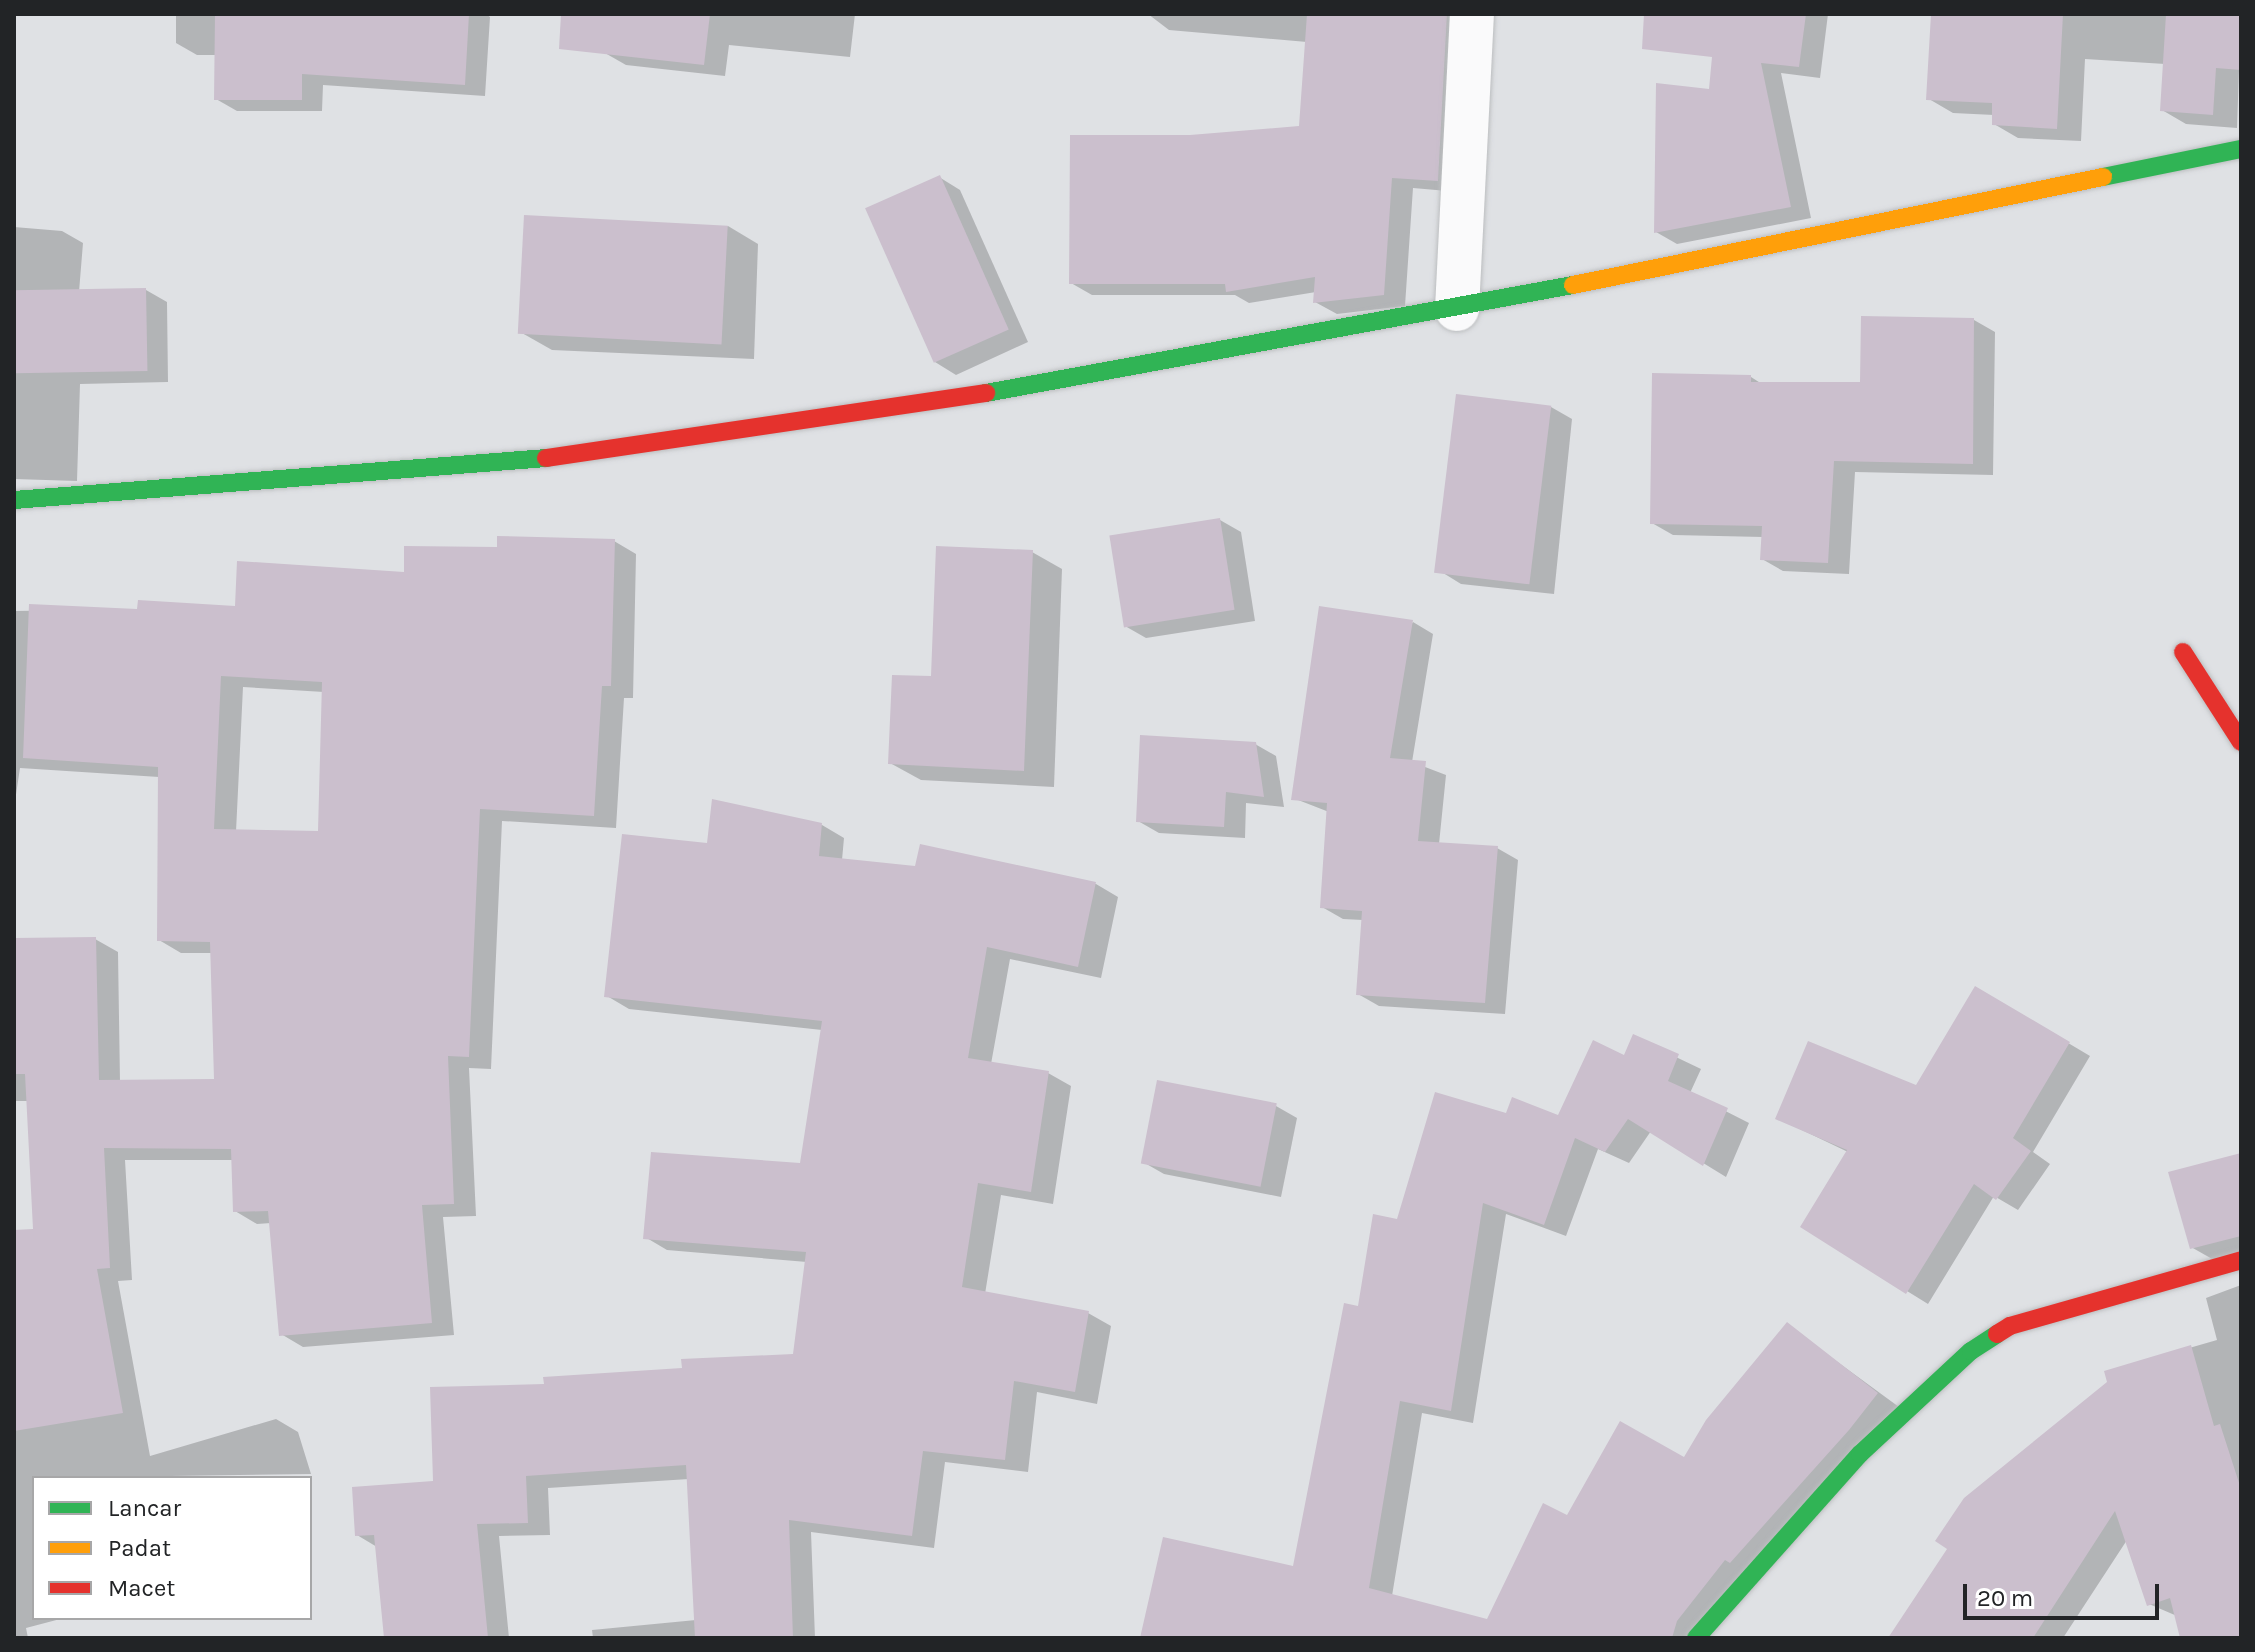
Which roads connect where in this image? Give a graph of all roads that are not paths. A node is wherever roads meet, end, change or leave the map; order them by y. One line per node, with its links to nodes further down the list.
1 (1472, 14): 3 (street)
2 (2241, 149): 3 (street)
3 (1457, 309): 4 (street)
4 (14, 500)
5 (2183, 652): 6 (street)
6 (2241, 742)
7 (2241, 1260): 8 (street)
8 (1696, 1638)

